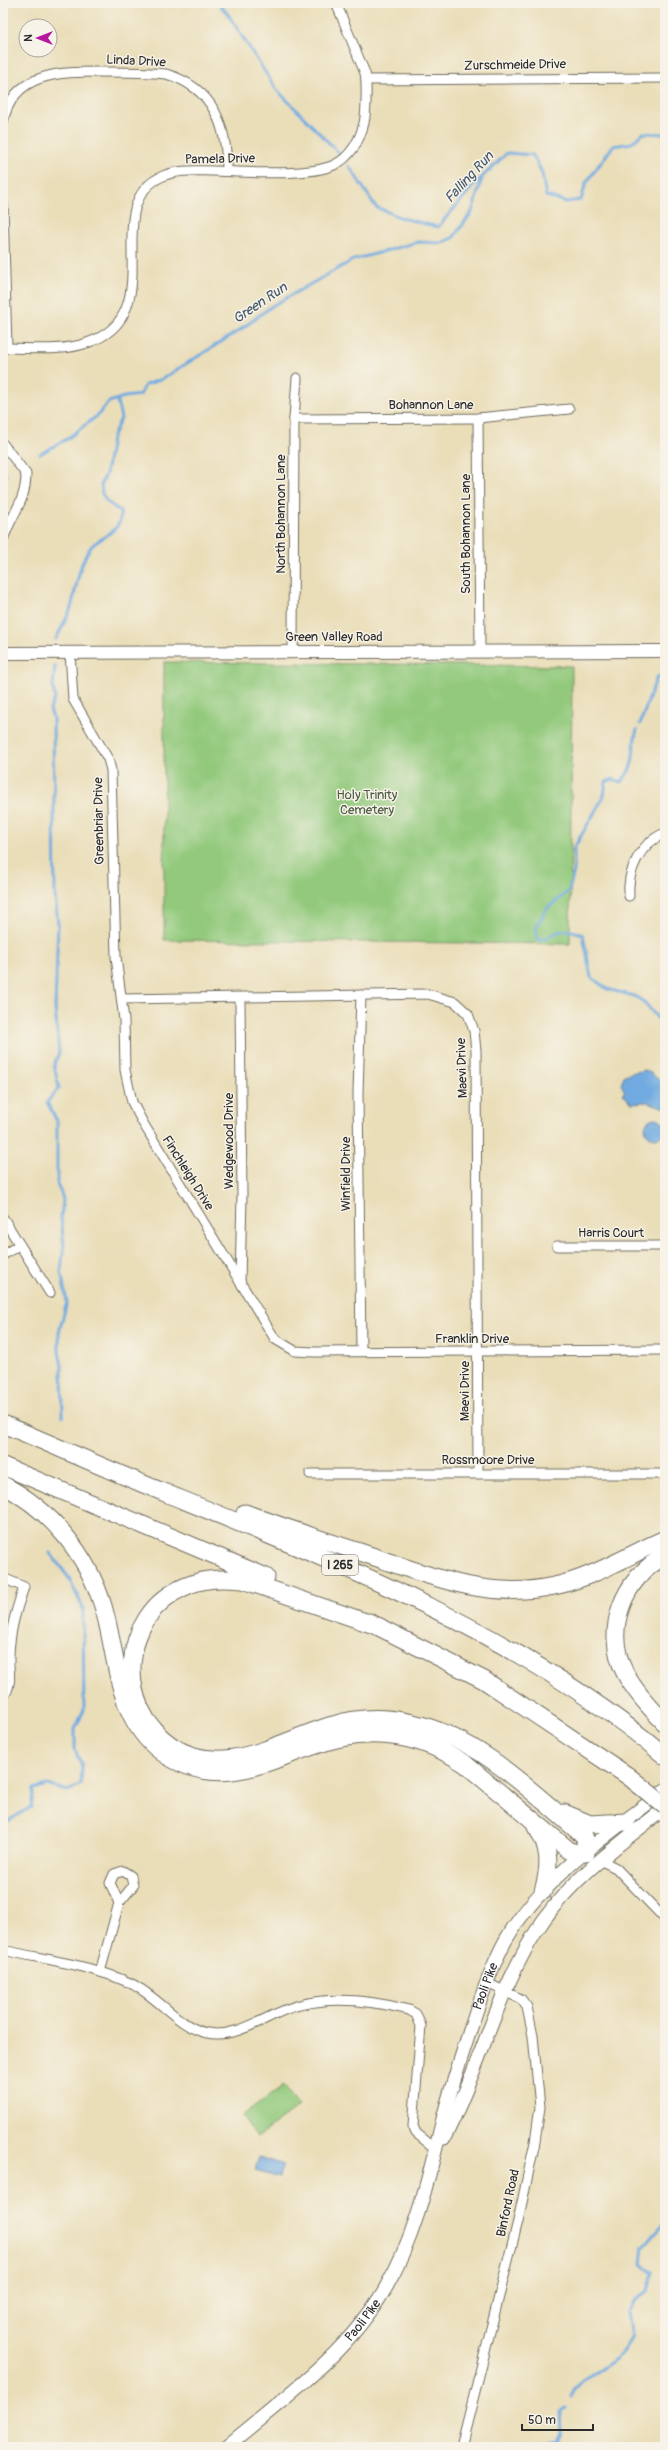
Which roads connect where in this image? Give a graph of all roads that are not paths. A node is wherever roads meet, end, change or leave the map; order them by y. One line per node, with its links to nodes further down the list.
1 (336, 3): 3 (street, Pamela Drive)
2 (665, 78): 3 (street, Zurschmeide Drive)
3 (366, 80): 5 (street, Pamela Drive)
4 (3, 122): 5 (street, Linda Drive)
5 (227, 171): 7 (street, Pamela Drive)
6 (3, 204): 7 (street)
7 (5, 348)
8 (297, 378): 11 (street, North Bohannon Lane)
9 (569, 409): 10 (street, Bohannon Lane)
10 (478, 418): 11 (street, Bohannon Lane); 14 (street, South Bohannon Lane)
11 (294, 419): 16 (street, North Bohannon Lane)
12 (3, 444): 13 (street)
13 (3, 540)
14 (480, 650): 15 (street, Green Valley Road); 16 (street, Green Valley Road)
15 (665, 650)
16 (294, 651): 17 (street, Green Valley Road)
17 (70, 652): 18 (street, Green Valley Road); 22 (street, Greenbriar Drive)
18 (3, 653)
19 (665, 833): 20 (street)
20 (629, 896)
21 (361, 996): 23 (street, Maevi Drive); 33 (street, Winfield Drive); 34 (street, Maevi Drive)
22 (122, 999): 23 (street, Maevi Drive); 29 (street, Finchleigh Drive)
23 (240, 999): 29 (street, Wedgewood Drive)
24 (3, 1218): 25 (street)
25 (20, 1245): 28 (street); 30 (street)
26 (557, 1246): 27 (street, Harris Court)
27 (665, 1246)
28 (3, 1255)
29 (240, 1283): 31 (street, Finchleigh Drive)
30 (50, 1294)
31 (281, 1344): 33 (street, Franklin Drive)
32 (665, 1350): 34 (street, Franklin Drive)
33 (361, 1351): 34 (street, Franklin Drive)
34 (478, 1352): 38 (street, Maevi Drive)
35 (3, 1424): 36 (highway, I 265)
36 (78, 1455): 42 (highway); 48 (highway, I 265)
37 (3, 1466): 45 (highway)
38 (478, 1473): 39 (street, Rossmoore Drive); 40 (street, Rossmoore Drive)
39 (310, 1474)
40 (665, 1474)
41 (3, 1485): 52 (highway)
42 (665, 1539)
43 (665, 1556): 47 (highway)
44 (3, 1578): 46 (street)
45 (380, 1627): 50 (highway, bridge); 51 (highway)
46 (3, 1697)
47 (665, 1723)
48 (660, 1752)
49 (665, 1790): 53 (main road, Paoli Pike)
50 (665, 1807): 55 (main road, Paoli Pike)
51 (550, 1808): 53 (highway); 54 (highway)
52 (520, 1812): 54 (highway); 56 (highway)
53 (626, 1822): 54 (main road, Paoli Pike)
54 (586, 1853): 55 (main road); 56 (main road, Paoli Pike)
55 (602, 1861): 58 (street); 62 (main road, Paoli Pike)
56 (542, 1891): 61 (main road, Paoli Pike)
57 (119, 1903): 60 (street)
58 (665, 1918)
59 (3, 1950): 60 (street)
60 (100, 1972): 63 (street)
61 (487, 1983): 62 (street, Binford Road); 63 (main road, Paoli Pike)
62 (504, 1991): 63 (main road, Paoli Pike); 65 (street, Binford Road)
63 (437, 2150): 64 (main road, Paoli Pike)
64 (226, 2447)
65 (461, 2447)

